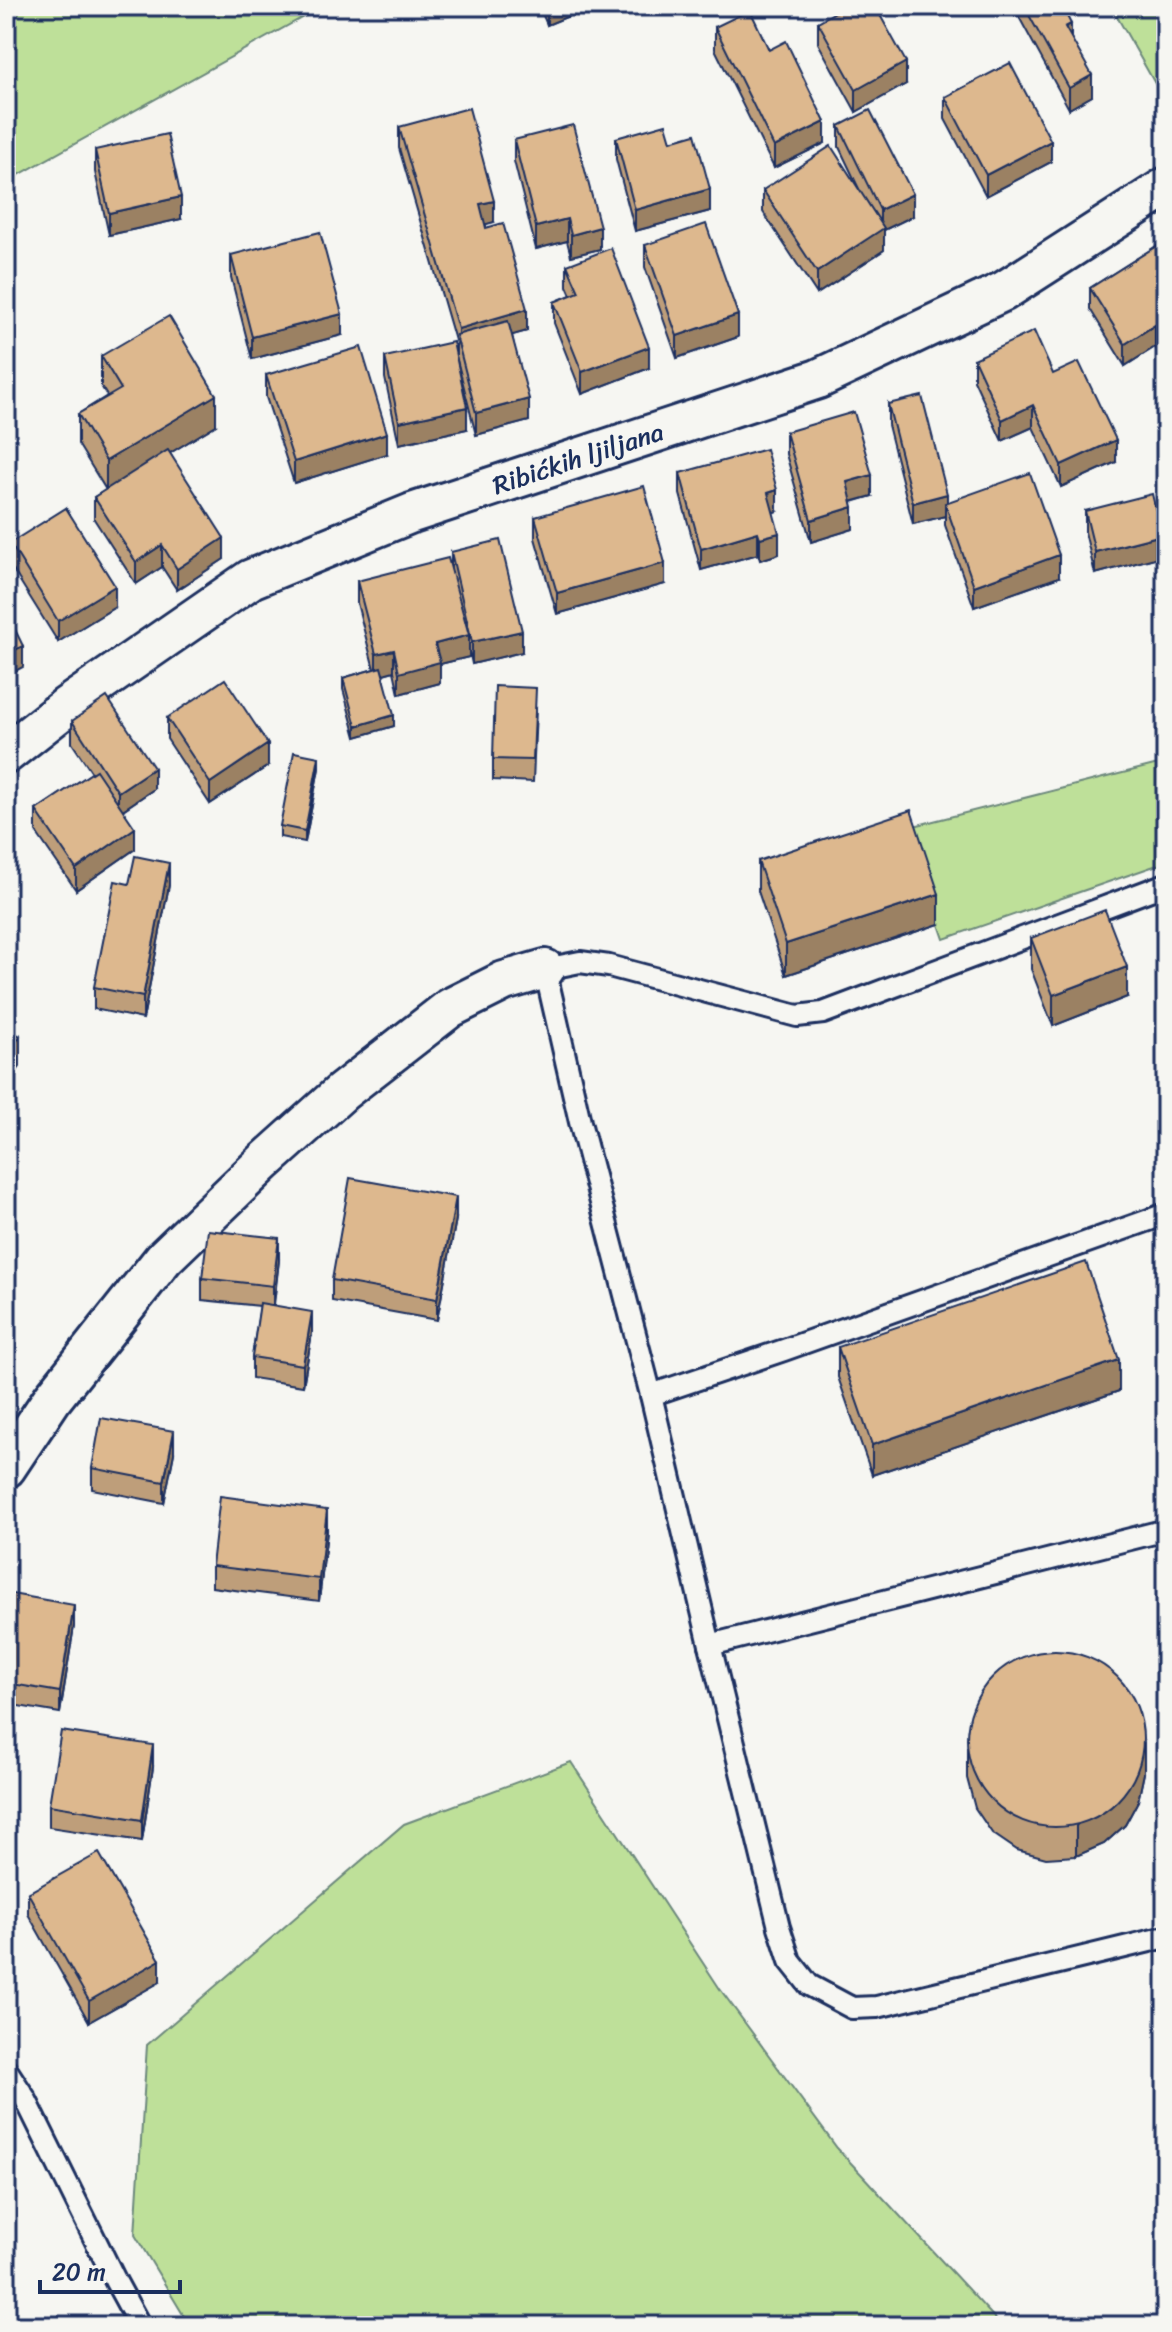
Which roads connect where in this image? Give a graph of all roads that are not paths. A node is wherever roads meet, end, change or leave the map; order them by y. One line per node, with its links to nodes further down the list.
1 (1166, 187): 2 (street, Ribićkih ljiljana)
2 (6, 754)
3 (1166, 884): 4 (lane)
4 (545, 969): 6 (lane); 7 (street)
5 (1166, 1214): 6 (lane)
6 (651, 1395): 9 (lane)
7 (6, 1468)
8 (1166, 1530): 9 (lane)
9 (710, 1645): 10 (lane)
10 (1166, 1937)
11 (6, 2069): 12 (lane)
12 (140, 2326)

